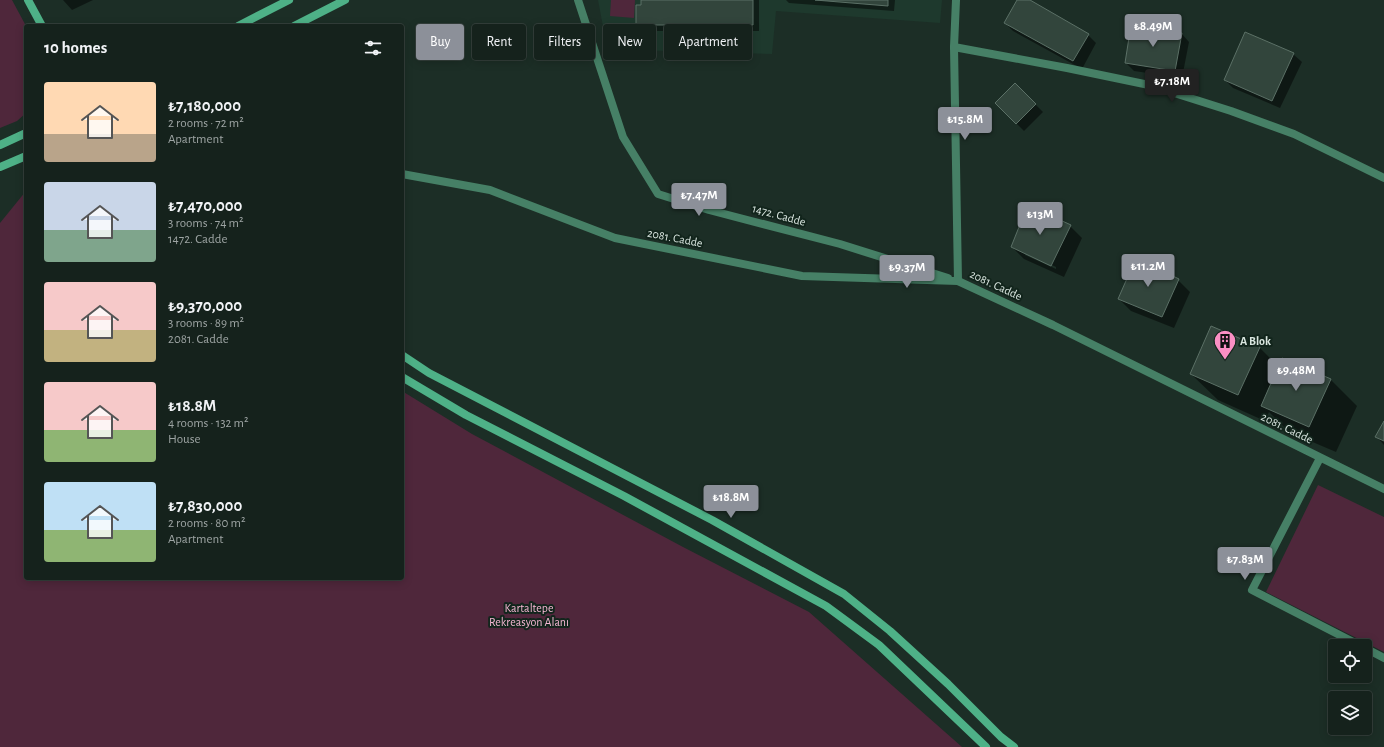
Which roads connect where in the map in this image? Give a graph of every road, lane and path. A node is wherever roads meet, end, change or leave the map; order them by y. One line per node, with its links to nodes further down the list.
1 (28, 0): 6 (main road)
2 (289, 0): 7 (main road)
3 (344, 0): 8 (main road)
4 (578, 0): 18 (street, 1472. Cadde)
5 (956, 0): 9 (street)
6 (41, 24)
7 (242, 24)
8 (298, 24)
9 (954, 47): 17 (street); 18 (street)
10 (24, 128): 12 (main road)
11 (24, 135): 12 (main road)
12 (13, 139): 13 (main road)
13 (0, 145)
14 (24, 157): 15 (main road)
15 (0, 167)
16 (404, 174): 18 (street, 2081. Cadde)
17 (1384, 178)
18 (958, 281): 21 (street, 2081. Cadde)
19 (404, 357): 27 (main road)
20 (404, 378): 26 (main road)
21 (1320, 458): 22 (street, 2081. Cadde); 23 (street)
22 (1384, 489)
23 (1348, 639)
24 (1372, 652): 25 (street)
25 (1384, 658)
26 (986, 747)
27 (1014, 747)

